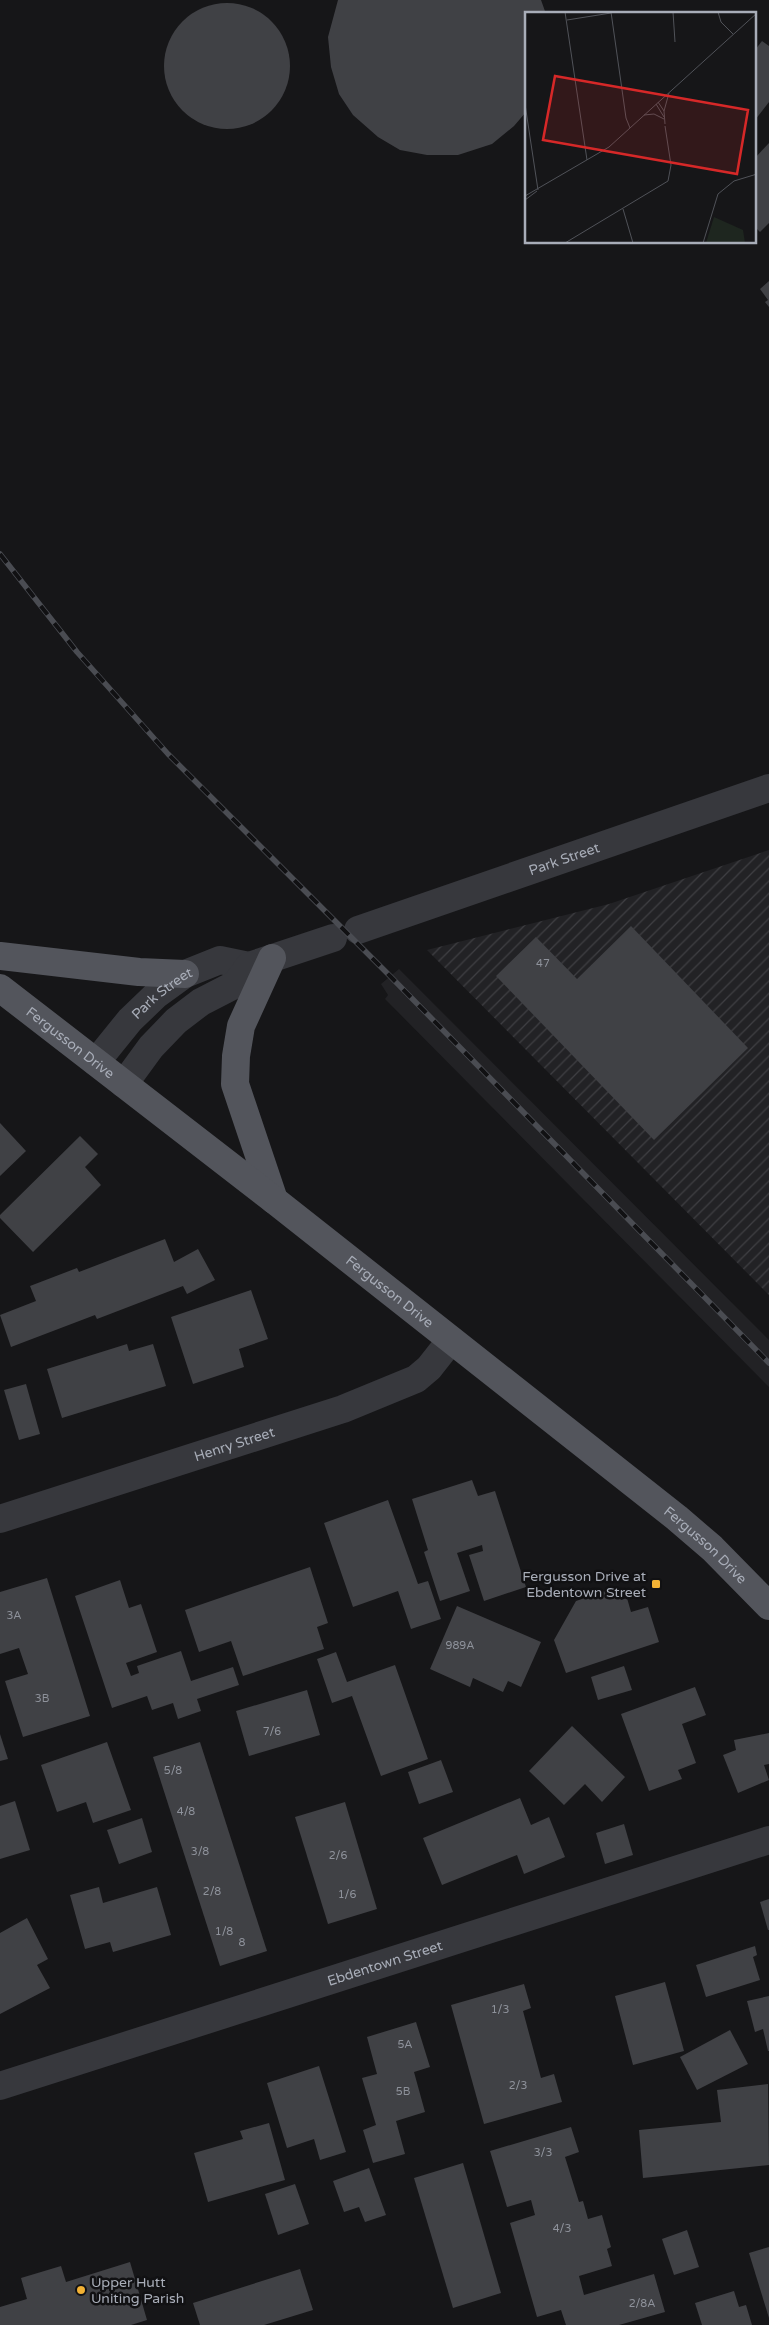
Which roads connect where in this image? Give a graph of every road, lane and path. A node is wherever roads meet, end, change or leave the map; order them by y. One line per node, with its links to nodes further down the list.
1 (769, 788): 3 (street, Park Street)
2 (0, 956): 4 (main road)
3 (260, 962): 4 (street, Park Street); 7 (street, Park Street); 8 (main road)
4 (185, 974): 6 (street, Park Street)
5 (0, 988): 6 (main road, Fergusson Drive)
6 (96, 1062): 7 (main road, Fergusson Drive)
7 (124, 1084): 8 (main road, Fergusson Drive)
8 (274, 1200): 9 (main road, Fergusson Drive)
9 (451, 1340): 10 (street, Henry Street); 11 (main road, Fergusson Drive)
10 (0, 1519)
11 (769, 1606)
12 (769, 1840): 13 (street, Ebdentown Street)
13 (0, 2086)

